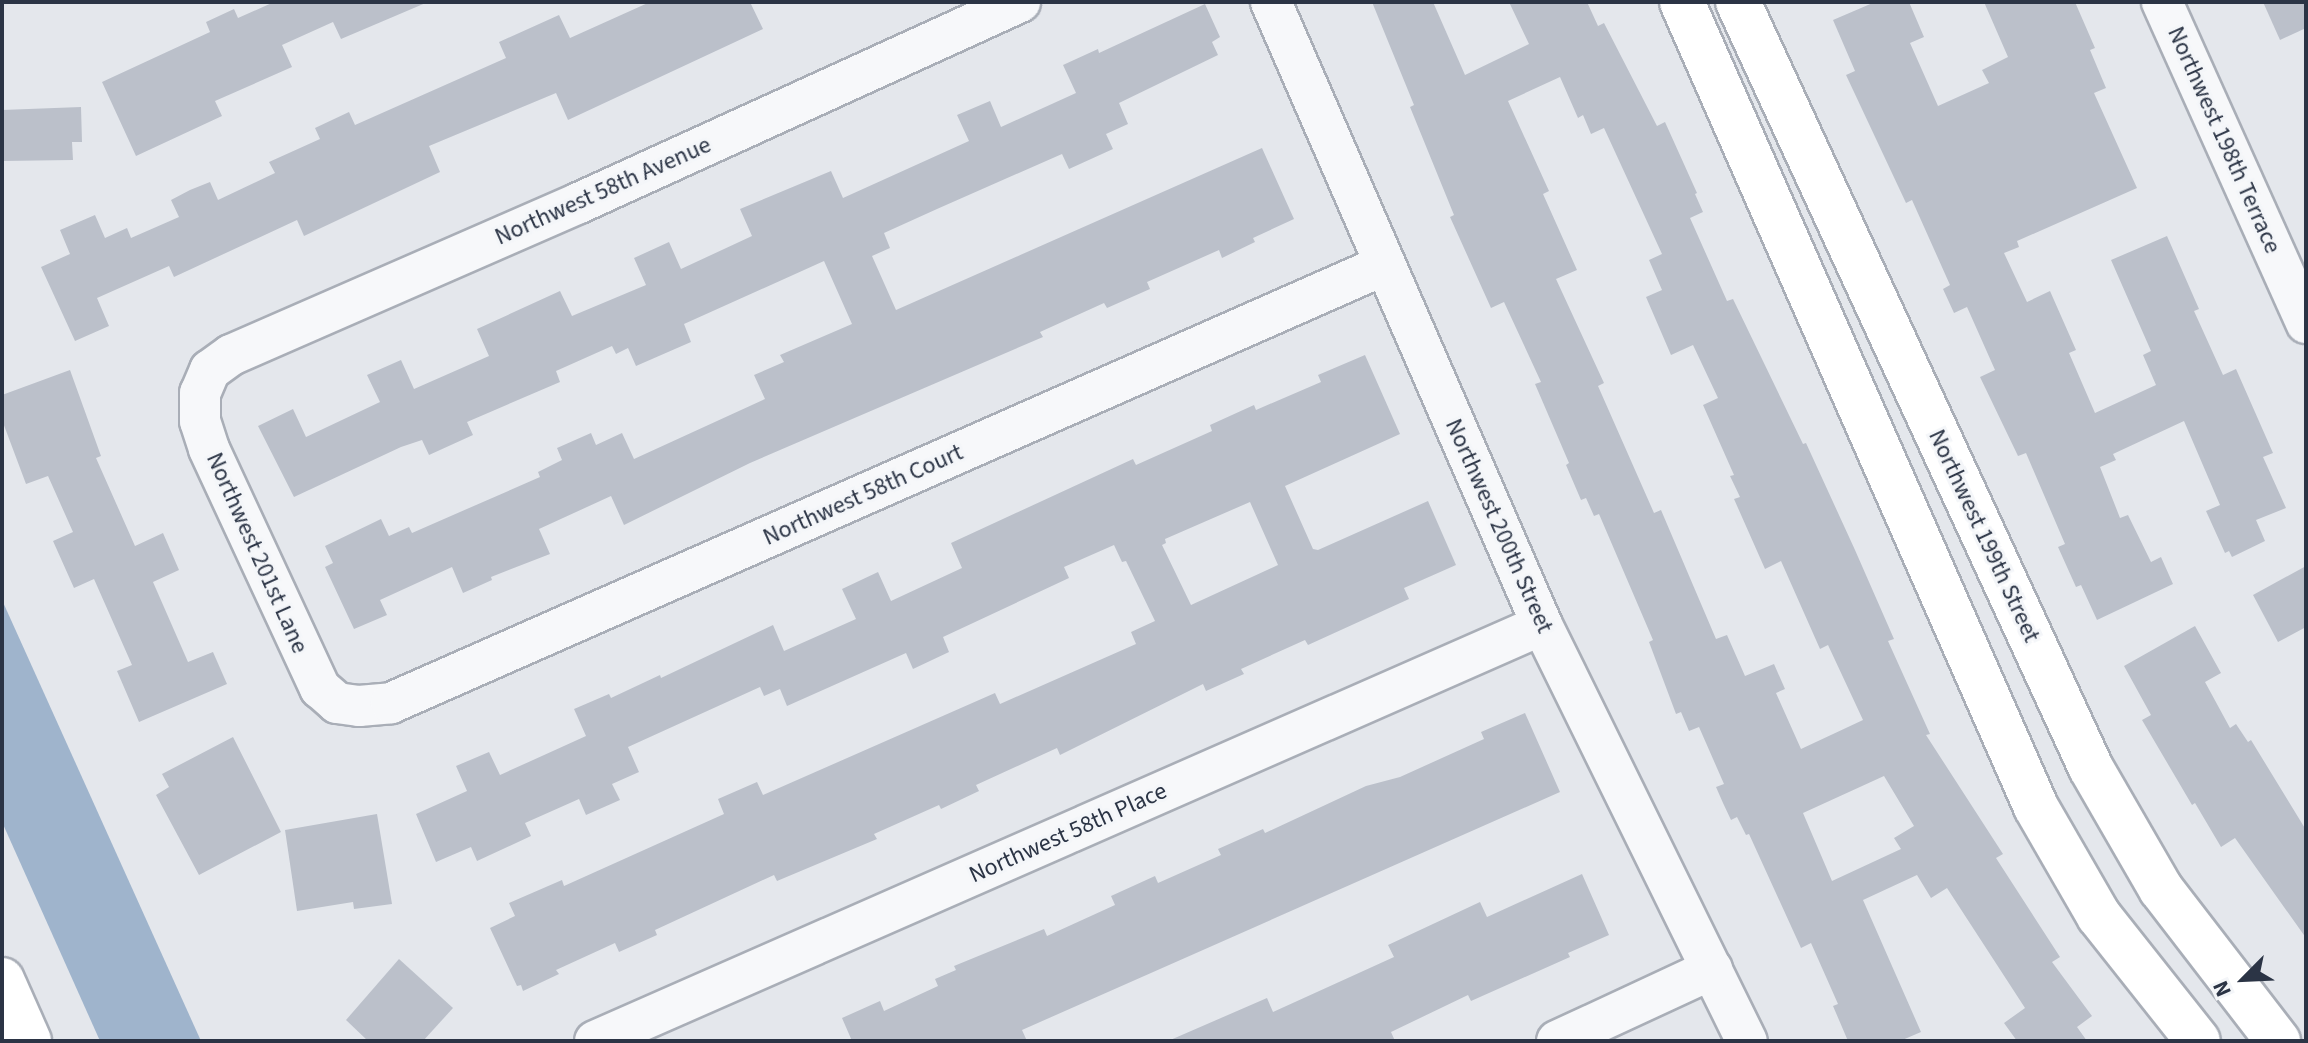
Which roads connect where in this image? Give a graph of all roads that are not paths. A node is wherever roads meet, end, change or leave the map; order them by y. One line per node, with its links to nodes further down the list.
1 (1020, 2): 8 (street, Northwest 58th Avenue)
2 (1271, 2): 6 (street, Northwest 200th Street)
3 (1682, 2): 17 (street)
4 (1738, 2): 18 (street, Northwest 199th Street)
5 (2162, 2): 7 (street, Northwest 198th Terrace)
6 (1384, 265): 9 (street, Northwest 200th Street); 10 (street, Northwest 58th Court)
7 (2306, 323)
8 (200, 393): 10 (street, Northwest 201st Lane)
9 (1542, 625): 11 (street, Northwest 200th Street); 14 (street, Northwest 58th Place)
10 (337, 703)
11 (1712, 969): 15 (street); 16 (street, Northwest 200th Street)
12 (2, 980): 13 (street)
13 (29, 1041)
14 (595, 1041)
15 (1557, 1041)
16 (1747, 1041)
17 (2198, 1041)
18 (2278, 1041)

